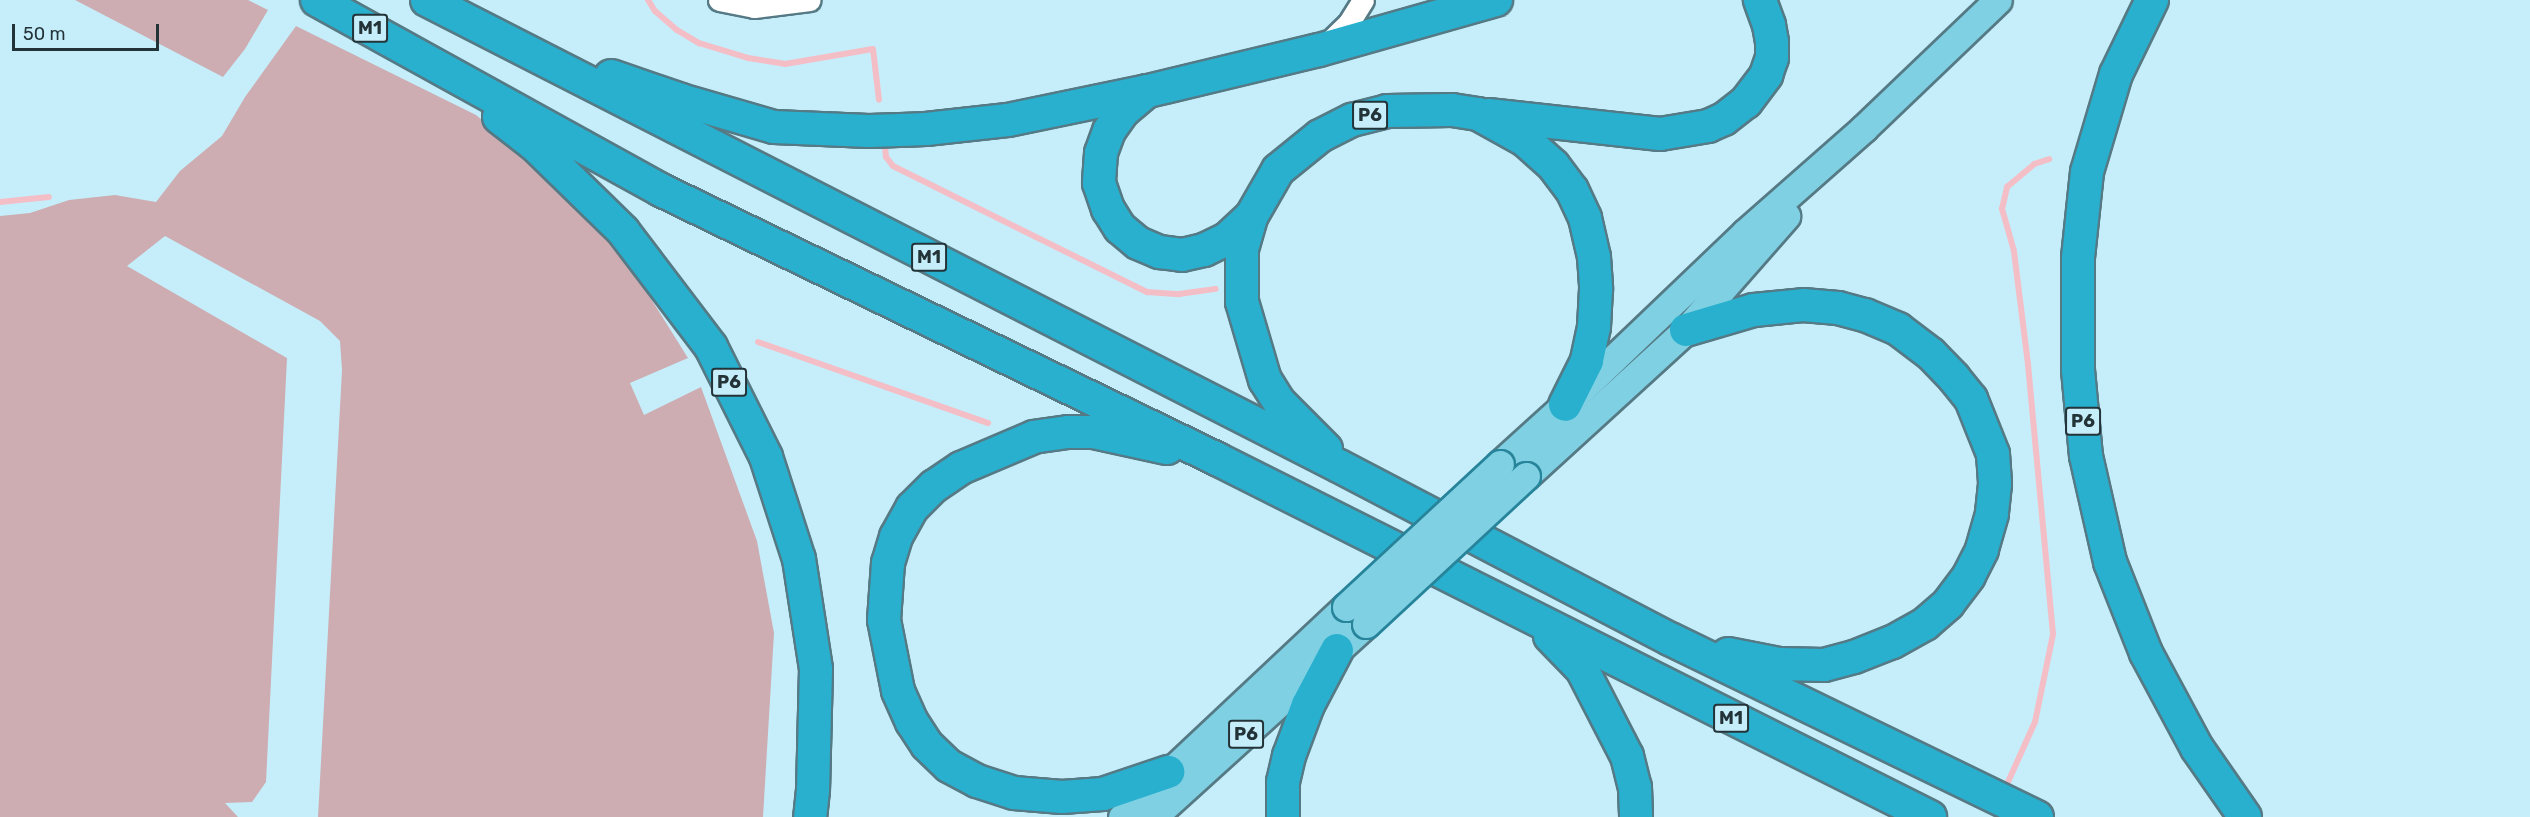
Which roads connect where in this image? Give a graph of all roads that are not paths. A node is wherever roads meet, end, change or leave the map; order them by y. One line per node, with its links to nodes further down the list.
1 (316, 0): 13 (highway, М1)
2 (427, 0): 11 (highway, М1)
3 (719, 0): 4 (street)
4 (810, 0)
5 (1363, 0): 12 (street)
6 (1496, 0): 10 (highway, Р6)
7 (1760, 0): 15 (highway, Р6)
8 (1998, 0): 16 (main road, Р6)
9 (2152, 0): 34 (highway, Р6)
10 (1449, 5): 12 (highway, Р6)
11 (508, 41): 14 (highway, Р6); 21 (highway, М1)
12 (1319, 50): 14 (highway, Р6)
13 (423, 57): 20 (highway, М1); 27 (highway, Р6)
14 (1148, 91): 17 (highway, Р6)
15 (1478, 114): 17 (highway, Р6); 19 (highway, Р6)
16 (1864, 128): 18 (main road, Р6); 19 (main road, Р6)
17 (1251, 217): 21 (highway, Р6)
18 (1686, 330): 22 (main road, Р6, bridge); 24 (highway, Р6)
19 (1565, 405): 22 (main road, Р6, bridge)
20 (1217, 459): 23 (highway, М1); 26 (highway, Р6)
21 (1351, 472): 24 (highway, М1)
22 (1356, 615): 25 (main road, Р6); 26 (main road, Р6)
23 (1533, 619): 31 (highway); 32 (highway, М1)
24 (1670, 639): 33 (highway, М1)
25 (1337, 650): 29 (main road, Р6); 30 (highway, Р6)
26 (1168, 772): 28 (main road, Р6)
27 (810, 817)
28 (1122, 817)
29 (1153, 817)
30 (1283, 817)
31 (1636, 817)
32 (1930, 817)
33 (2037, 817)
34 (2245, 817)

